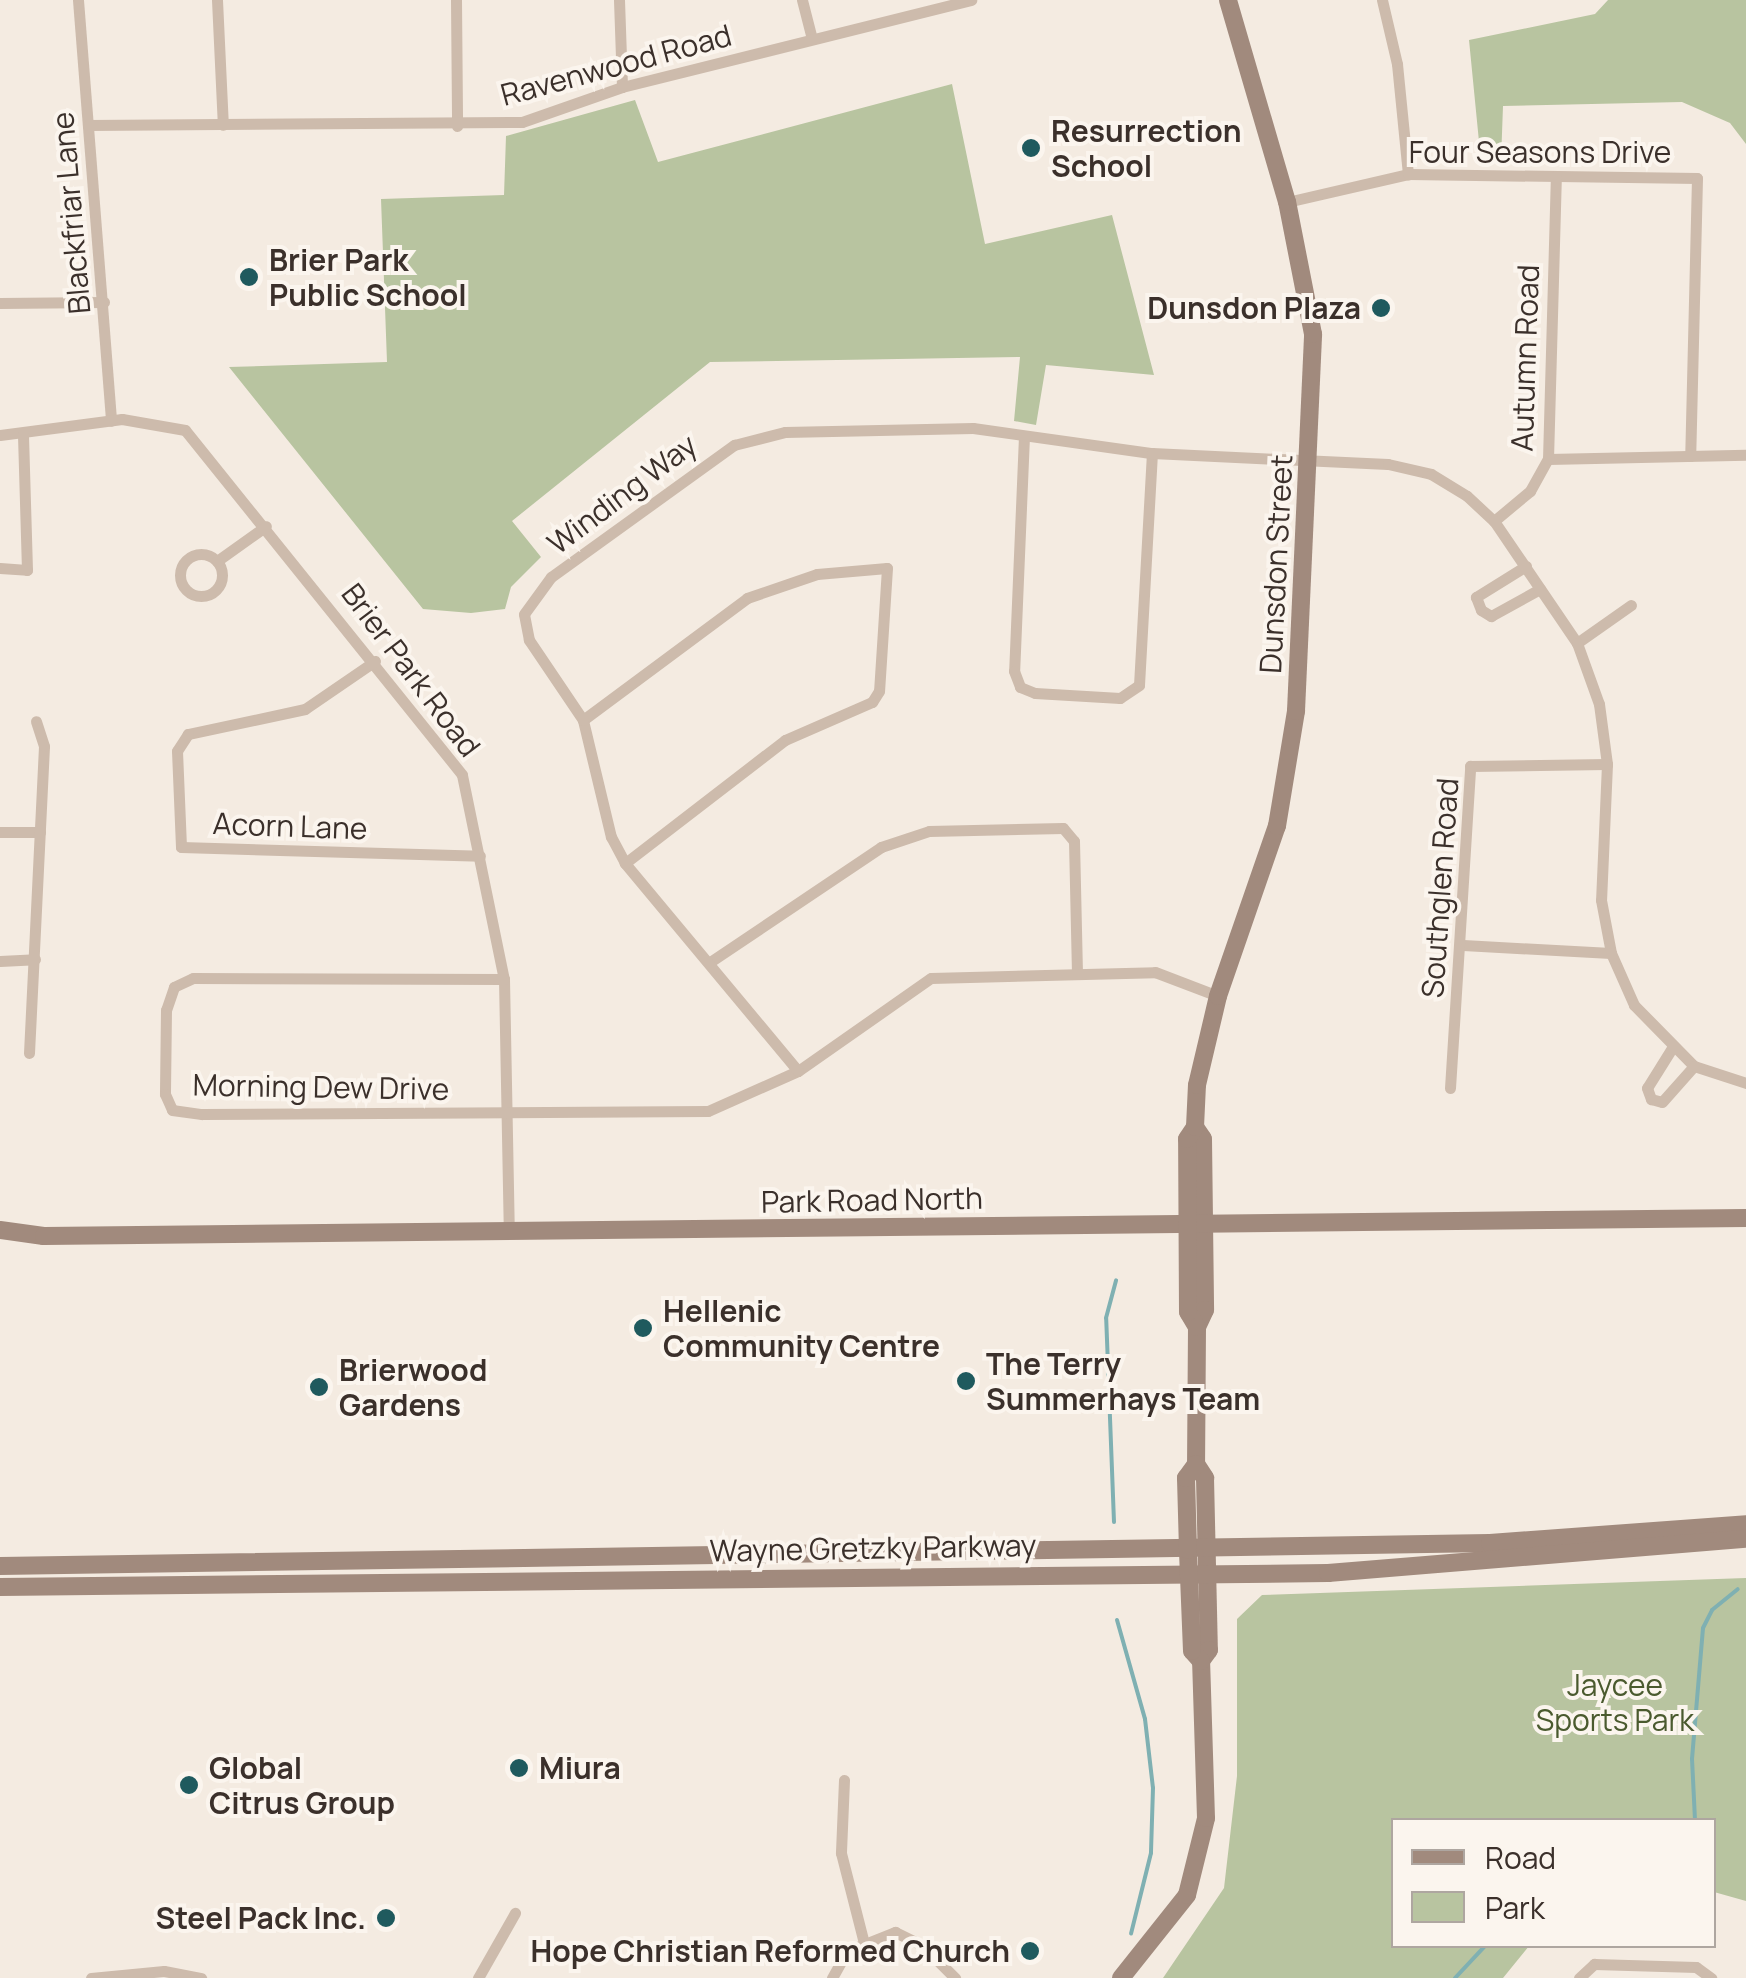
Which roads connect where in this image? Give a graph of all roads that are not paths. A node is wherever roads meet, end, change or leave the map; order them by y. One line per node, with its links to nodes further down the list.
1 (78, 0): 11 (street, Blackfriar Lane)
2 (218, 0): 12 (street)
3 (456, 0): 13 (street)
4 (619, 0): 10 (street)
5 (802, 0): 9 (street)
6 (967, 0): 9 (street, Ravenwood Road)
7 (1228, 0): 16 (main road, Dunsdon Street)
8 (1382, 0): 14 (street)
9 (812, 39): 10 (street, Ravenwood Road)
10 (622, 86): 13 (street, Ravenwood Road)
11 (88, 125): 12 (street, Ravenwood Road); 17 (street, Blackfriar Lane)
12 (223, 125): 13 (street, Ravenwood Road)
13 (457, 126)
14 (1408, 174): 15 (street, Four Seasons Drive); 16 (street, Four Seasons Drive)
15 (1556, 176): 24 (street, Four Seasons Drive); 26 (street, Autumn Road)
16 (1287, 202): 27 (main road, Dunsdon Street)
17 (104, 302): 18 (street); 19 (street, Blackfriar Lane)
18 (0, 304)
19 (111, 421): 20 (street, Brier Park Road); 29 (street, Brier Park Road)
20 (23, 434): 21 (street, Brier Park Road); 32 (street)
21 (0, 435)
22 (1024, 436): 23 (street, Winding Way); 23 (street); 37 (street, Winding Way)
23 (1152, 453): 27 (street, Winding Way)
24 (1690, 456): 25 (street); 26 (street)
25 (1746, 456)
26 (1548, 459): 28 (street, Autumn Road)
27 (1309, 460): 28 (street, Winding Way); 51 (main road, Dunsdon Street)
28 (1494, 521): 31 (street, Winding Way)
29 (266, 526): 30 (street); 36 (street, Brier Park Road)
30 (216, 561)
31 (1526, 566): 33 (street, Winding Way); 33 (street)
32 (0, 568)
33 (1540, 588): 35 (street, Winding Way)
34 (1631, 605): 35 (street)
35 (1577, 643): 39 (street, Winding Way)
36 (375, 660): 42 (street, Brier Park Road); 42 (street, Acorn Lane)
37 (584, 720): 43 (street, Winding Way); 43 (street)
38 (36, 721): 41 (street)
39 (1606, 764): 44 (street, Southglen Road); 45 (street, Winding Way)
40 (0, 832): 41 (street)
41 (40, 832): 46 (street)
42 (480, 856): 50 (street, Brier Park Road)
43 (626, 863): 48 (street, Winding Way)
44 (1462, 946): 45 (street); 57 (street, Southglen Road)
45 (1611, 953): 52 (street, Winding Way)
46 (35, 959): 47 (street); 53 (street)
47 (0, 961)
48 (710, 962): 49 (street); 55 (street, Winding Way)
49 (1077, 971): 51 (street); 55 (street)
50 (504, 980): 58 (street, Brier Park Road); 58 (street, Morning Dew Drive)
51 (1218, 996): 60 (main road, Dunsdon Street)
52 (1672, 1048): 54 (street, Winding Way); 54 (street)
53 (29, 1053)
54 (1694, 1066): 56 (street)
55 (798, 1072): 58 (street)
56 (1746, 1083)
57 (1450, 1088)
58 (507, 1114): 62 (street, Brier Park Road)
59 (1746, 1218): 60 (main road, Park Road North)
60 (1193, 1224): 62 (main road, Park Road North); 65 (main road, Dunsdon Street)
61 (0, 1230): 62 (main road, Park Road North)
62 (509, 1232)
63 (1746, 1524): 65 (main road, Wayne Gretzky Parkway)
64 (1746, 1539): 67 (main road, Wayne Gretzky Parkway)
65 (1197, 1549): 66 (main road, Wayne Gretzky Parkway); 67 (main road, Dunsdon Street)
66 (0, 1566)
67 (1198, 1573): 68 (main road, Wayne Gretzky Parkway); 77 (main road, Dunsdon Street)
68 (0, 1587)
69 (844, 1780): 71 (street)
70 (515, 1913): 74 (street)
71 (863, 1939): 75 (street); 76 (street)
72 (91, 1978): 73 (street)
73 (201, 1978)
74 (478, 1978)
75 (832, 1978)
76 (955, 1978)
77 (1120, 1978)
78 (1578, 1978): 79 (street)
79 (1710, 1978)

